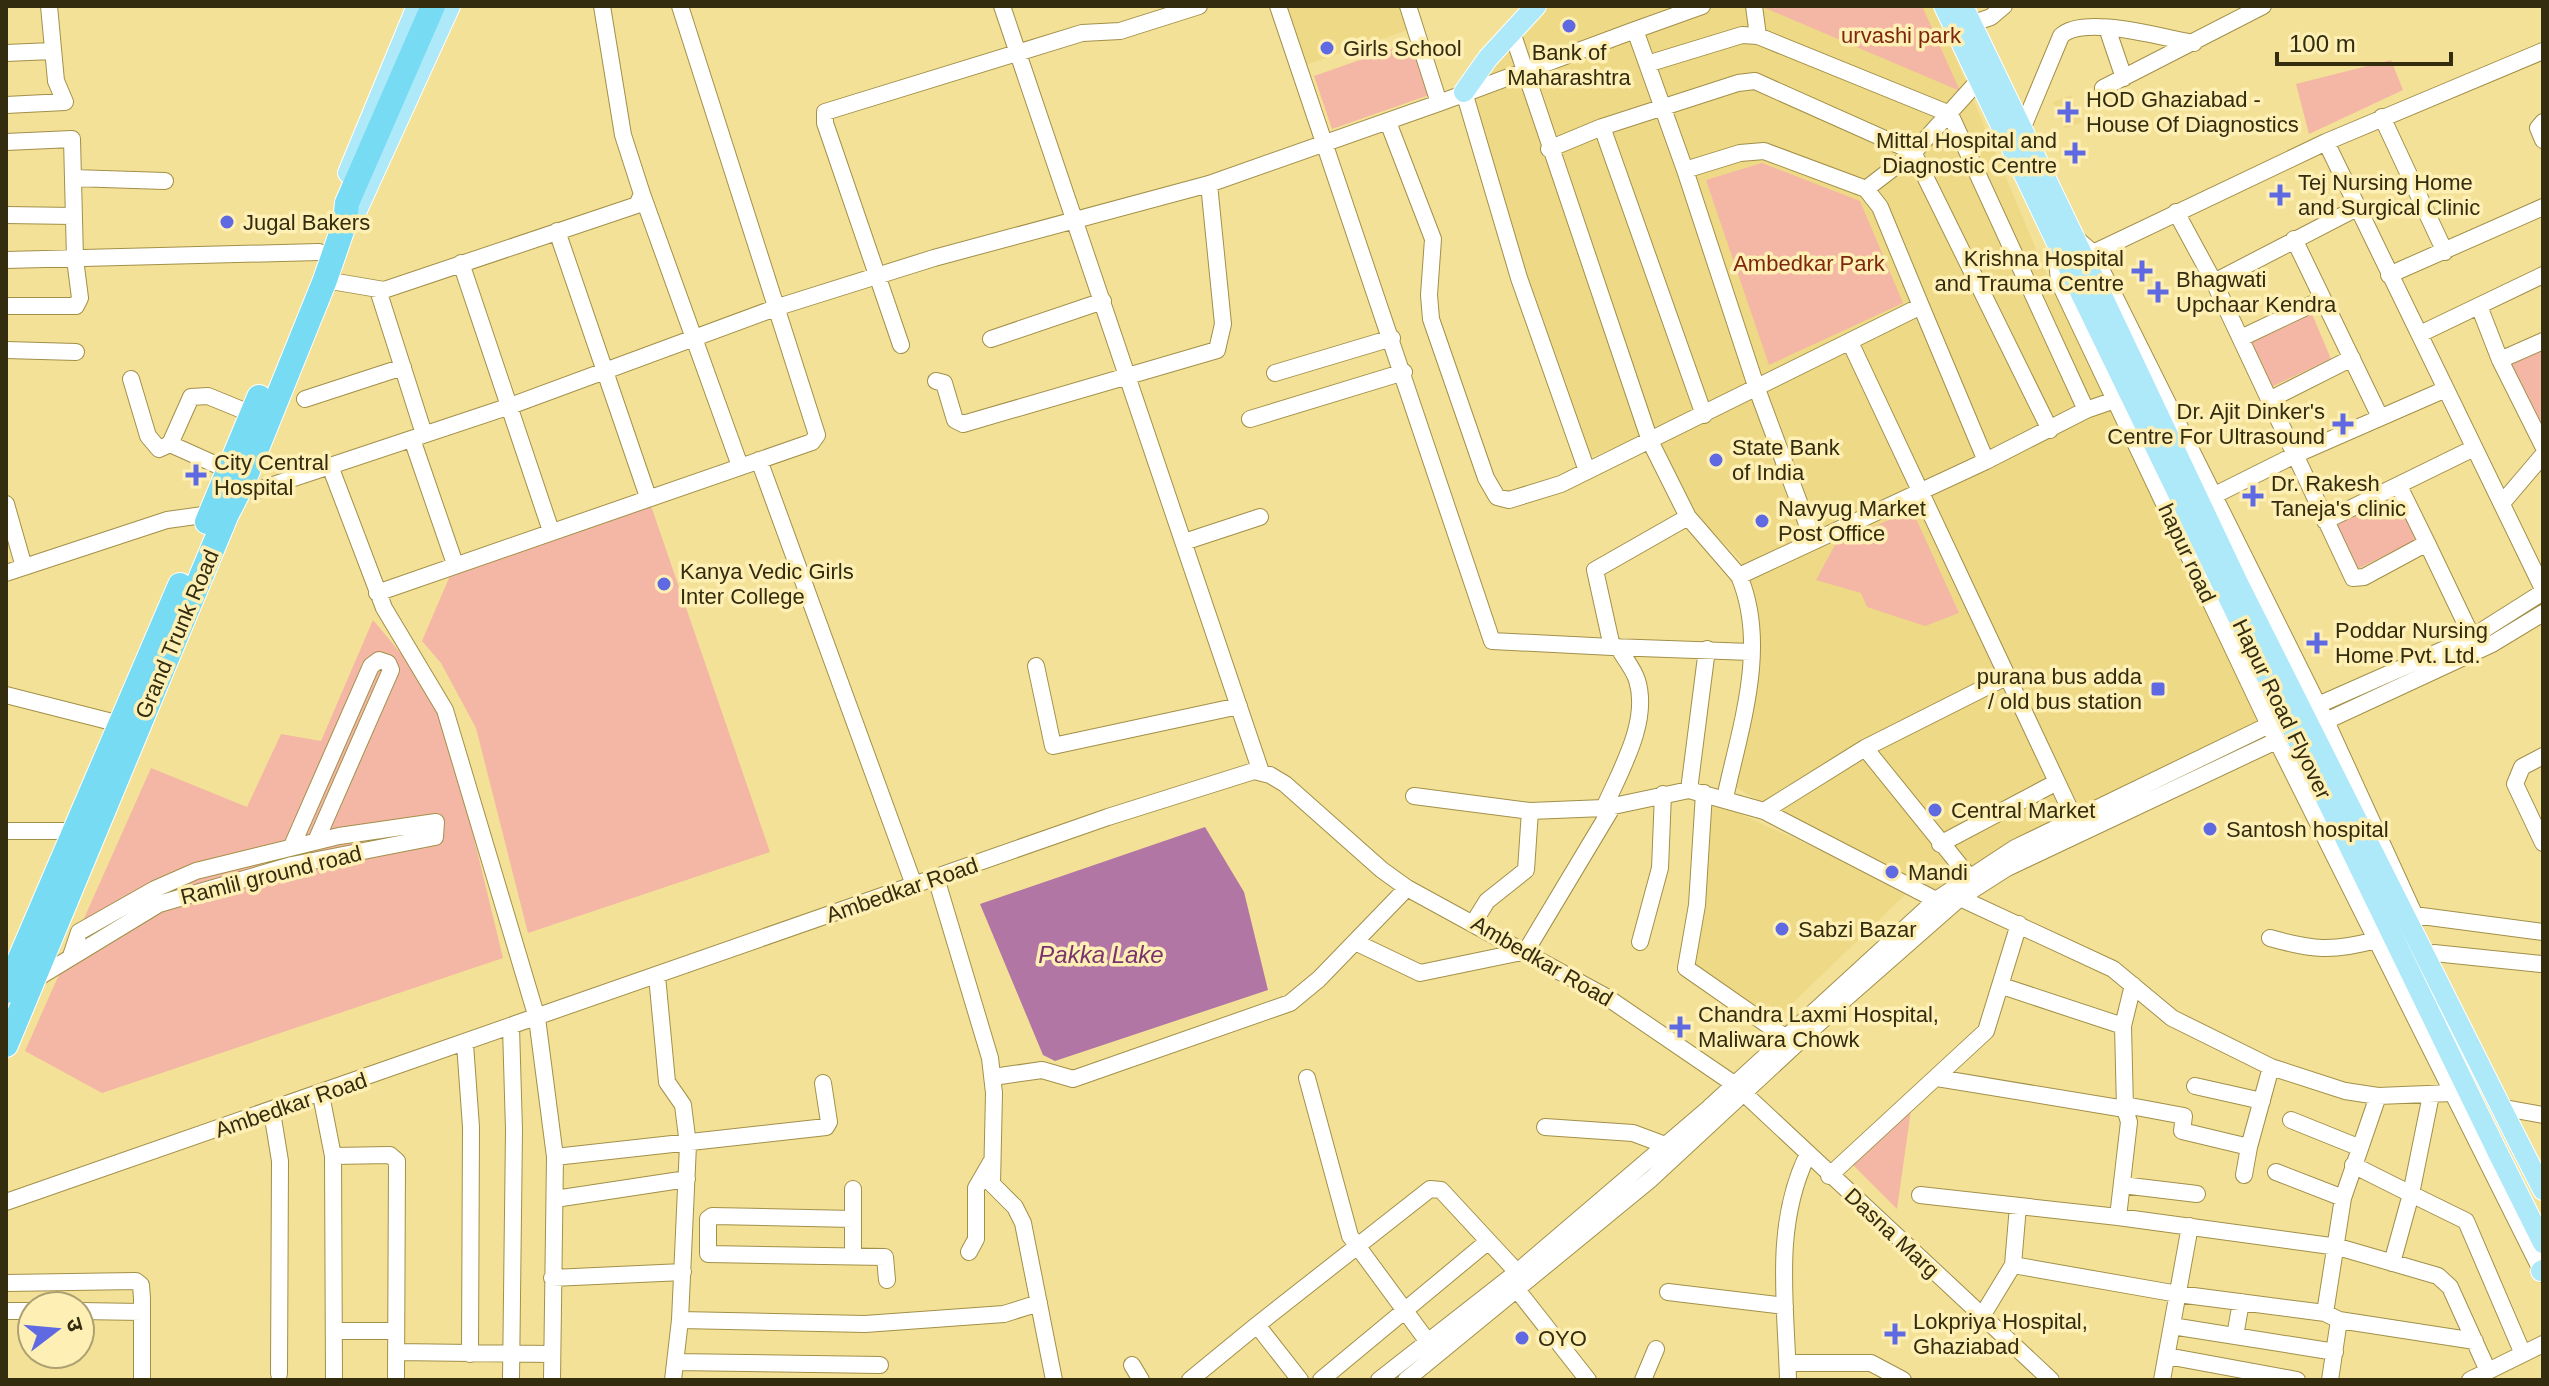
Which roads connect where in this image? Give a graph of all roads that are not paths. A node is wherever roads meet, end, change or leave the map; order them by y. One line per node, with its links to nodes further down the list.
1 (49, 6): 23 (street)
2 (417, 6): 57 (main road)
3 (433, 6): 57 (highway)
4 (450, 6): 57 (main road)
5 (602, 6): 53 (street)
6 (680, 6): 82 (street)
7 (1002, 6): 26 (street)
8 (1199, 6): 26 (street)
9 (1278, 6): 45 (street)
10 (1536, 6): 20 (main road)
11 (1702, 6): 19 (street)
12 (1754, 6): 21 (street)
13 (1944, 6): 30 (main road)
14 (2004, 6): 17 (street)
15 (2263, 6): 22 (street)
16 (1411, 8): 33 (street)
17 (1967, 15): 41 (main road, hapur road)
18 (2107, 28): 22 (street); 29 (street); 41 (street)
19 (1635, 30): 27 (street); 28 (street)
20 (1512, 32): 28 (street); 32 (main road)
21 (1758, 36): 27 (street); 36 (street)
22 (2194, 43): 29 (street)
23 (52, 51): 25 (street); 34 (street)
24 (2543, 51): 37 (street)
25 (6, 53)
26 (1019, 54): 60 (street); 72 (street)
27 (1647, 64): 35 (street)
28 (1524, 71): 32 (street); 46 (street)
29 (2124, 78): 31 (street)
30 (1979, 80): 36 (street); 62 (main road)
31 (2103, 88)
32 (1464, 92): 33 (street); 125 (street)
33 (1439, 103): 38 (street)
34 (6, 105)
35 (1663, 108): 40 (street); 47 (street); 48 (street)
36 (1950, 114): 47 (street); 108 (street)
37 (2382, 117): 44 (street); 65 (street)
38 (1388, 122): 45 (street); 125 (street)
39 (2543, 122): 42 (street)
40 (1602, 127): 46 (street); 110 (street)
41 (2023, 127): 62 (main road, hapur road)
42 (2543, 140)
43 (6, 142): 49 (street)
44 (2326, 142): 55 (street); 56 (street)
45 (1327, 145): 51 (street); 85 (street)
46 (1549, 149): 115 (street)
47 (1913, 152): 52 (street); 113 (street)
48 (1685, 170): 52 (street); 102 (street)
49 (73, 178): 50 (street); 59 (street)
50 (165, 181)
51 (1209, 184): 60 (street); 99 (street)
52 (1866, 189): 80 (street)
53 (642, 194): 61 (street); 84 (street)
54 (2543, 207): 65 (street)
55 (2357, 208): 63 (street); 70 (street)
56 (2176, 212): 66 (street); 74 (street)
57 (342, 213): 64 (highway, Grand Trunk Road); 73 (highway, Grand Trunk Road)
58 (6, 215): 59 (street)
59 (74, 216): 67 (street)
60 (1077, 220): 72 (street); 78 (street)
61 (557, 231): 69 (street); 96 (street)
62 (2065, 239): 66 (street); 76 (main road, Hapur Road Flyover); 105 (street, hapur road)
63 (2294, 239): 74 (street); 77 (street)
64 (319, 252): 67 (street); 109 (highway, Grand Trunk Road)
65 (2445, 252): 70 (street)
66 (2093, 253): 129 (street)
67 (75, 259): 68 (street); 79 (street)
68 (6, 260)
69 (461, 263): 75 (street); 107 (street)
70 (2389, 275): 83 (street)
71 (2543, 275): 81 (street)
72 (878, 276): 82 (street); 90 (street)
73 (325, 280): 75 (street); 126 (highway, Grand Trunk Road)
74 (2214, 282): 86 (street)
75 (378, 290): 95 (street)
76 (2090, 292): 236 (main road, Hapur Road Flyover, bridge); 240 (main road, Hapur Road Flyover, bridge)
77 (2323, 299): 86 (street); 93 (street)
78 (1103, 301): 87 (street); 99 (street)
79 (6, 306)
80 (1921, 306): 89 (street); 122 (street)
81 (2479, 306): 83 (street); 94 (street)
82 (778, 307): 84 (street); 121 (street)
83 (2420, 334): 103 (street)
84 (696, 336): 96 (street); 124 (street)
85 (1392, 338): 97 (street); 98 (street)
86 (2241, 338): 106 (street)
87 (991, 339)
88 (2543, 341): 94 (street)
89 (1850, 342): 102 (street); 128 (street)
90 (901, 345)
91 (6, 350): 92 (street)
92 (76, 352)
93 (2352, 358): 106 (street); 111 (street)
94 (2500, 360): 117 (street)
95 (403, 367): 104 (street); 114 (street)
96 (605, 368): 107 (street); 130 (street)
97 (1404, 372): 112 (street); 149 (street)
98 (1275, 373)
99 (1128, 375): 101 (street); 139 (street)
100 (131, 379): 116 (street)
101 (936, 381)
102 (1757, 389): 110 (street); 138 (street)
103 (2446, 389): 111 (street); 118 (street)
104 (305, 399)
105 (2115, 400): 108 (street); 156 (street, hapur road)
106 (2269, 400): 119 (street)
107 (510, 406): 114 (street); 137 (street)
108 (2086, 410): 113 (street)
109 (252, 414): 116 (street); 126 (highway, Grand Trunk Road)
110 (1704, 415): 115 (street)
111 (2380, 417): 119 (street)
112 (1250, 419)
113 (2050, 430): 122 (street)
114 (418, 436): 123 (street); 141 (street)
115 (1650, 441): 125 (street); 135 (street)
116 (170, 444): 126 (street)
117 (2543, 446)
118 (2474, 448): 127 (street); 131 (street)
119 (2295, 455): 129 (street); 136 (street)
120 (2543, 455): 131 (street)
121 (759, 460): 124 (street); 184 (street)
122 (1986, 461): 128 (street)
123 (330, 466): 126 (street); 146 (street)
124 (740, 466): 130 (street)
125 (1587, 471)
126 (235, 477): 133 (highway, Grand Trunk Road); 201 (highway, Grand Trunk Road)
127 (2399, 486): 136 (street); 140 (street)
128 (1918, 492): 138 (street); 154 (street)
129 (2215, 495): 153 (street)
130 (648, 497): 137 (street)
131 (2503, 502): 145 (street)
132 (6, 504): 142 (street)
133 (210, 514): 142 (street); 159 (highway, Grand Trunk Road)
134 (1260, 517): 139 (street)
135 (1688, 517): 144 (street); 149 (street)
136 (2325, 521): 140 (street)
137 (551, 531): 141 (street)
138 (1813, 540): 144 (street)
139 (1184, 542): 157 (street)
140 (2427, 543): 148 (street)
141 (455, 564): 146 (street)
142 (24, 567): 143 (street)
143 (6, 573)
144 (1739, 576): 151 (street)
145 (2543, 590): 148 (street)
146 (377, 593): 206 (street)
147 (2543, 613): 158 (street)
148 (2472, 637): 158 (street)
149 (1615, 647): 150 (street); 172 (street)
150 (1707, 649): 151 (street); 168 (street)
151 (1751, 652): 171 (street)
152 (1036, 666): 157 (street)
153 (2302, 671): 156 (street); 158 (street)
154 (2006, 677): 162 (street); 167 (street)
155 (6, 695): 159 (street)
156 (2255, 696): 160 (street, hapur road)
157 (1239, 706): 165 (street)
158 (2322, 713): 163 (street)
159 (120, 724): 177 (highway, Grand Trunk Road)
160 (2269, 725): 161 (street, hapur road); 175 (street)
161 (2276, 741): 166 (street, hapur road); 186 (street)
162 (1865, 748): 174 (street); 180 (street)
163 (2342, 752): 166 (street); 188 (street)
164 (2543, 756): 179 (street)
165 (1261, 772): 182 (street, Ambedkar Road); 185 (street, Ambedkar Road)
166 (2294, 776): 193 (street, hapur road)
167 (2057, 782): 175 (street); 180 (street)
168 (1697, 792): 169 (street); 171 (street); 209 (street)
169 (1663, 794): 172 (street); 195 (street)
170 (1414, 796): 173 (street)
171 (1725, 798): 174 (street)
172 (1608, 807): 173 (street); 196 (street)
173 (1530, 811): 189 (street)
174 (1764, 811): 187 (street)
175 (2074, 818): 183 (street)
176 (6, 831): 177 (street)
177 (72, 831): 204 (highway, Grand Trunk Road)
178 (316, 841): 181 (street); 181 (street); 198 (street, Ramlil ground road)
179 (2543, 843)
180 (1940, 844): 183 (street)
181 (292, 846): 198 (street)
182 (936, 878): 184 (street, Ambedkar Road); 213 (street)
183 (1970, 878): 187 (street)
184 (914, 885): 200 (street, Ambedkar Road)
185 (1407, 888): 189 (street, Ambedkar Road); 194 (street)
186 (1960, 898): 190 (street); 218 (street)
187 (1936, 900): 209 (street)
188 (2414, 915): 191 (street); 197 (street)
189 (1474, 922): 196 (street, Ambedkar Road)
190 (2019, 924): 202 (street); 203 (street)
191 (2543, 932)
192 (2270, 938): 193 (street)
193 (2376, 940): 219 (street, hapur road)
194 (1355, 942): 196 (street); 213 (street)
195 (1640, 942)
196 (1526, 951): 218 (street, Ambedkar Road)
197 (2434, 953): 199 (street); 225 (street)
198 (71, 956): 201 (street, Ramlil ground road)
199 (2541, 964)
200 (657, 976): 206 (street, Ambedkar Road); 230 (street)
201 (33, 981): 205 (highway, Grand Trunk Road)
202 (2133, 985): 207 (street); 212 (street)
203 (2002, 986): 207 (street); 215 (street)
204 (6, 991)
205 (12, 1016): 211 (highway, Grand Trunk Road)
206 (537, 1018): 208 (street, Ambedkar Road); 237 (street)
207 (2123, 1026): 224 (street)
208 (511, 1027): 210 (street, Ambedkar Road); 299 (street)
209 (1785, 1037): 218 (street)
210 (465, 1044): 220 (street, Ambedkar Road); 296 (street)
211 (6, 1045)
212 (2271, 1067): 222 (street); 223 (street)
213 (993, 1077): 238 (street)
214 (1307, 1078): 262 (street)
215 (1937, 1078): 224 (street); 243 (street)
216 (823, 1083): 230 (street)
217 (2195, 1086): 223 (street)
218 (1739, 1088): 231 (street); 235 (street, Dasna Marg); 273 (street)
219 (2452, 1093): 221 (street); 236 (street, hapur road)
220 (321, 1095): 226 (street, Ambedkar Road); 234 (street)
221 (2431, 1095): 222 (street); 248 (street)
222 (2378, 1096): 233 (street)
223 (2262, 1101): 232 (street)
224 (2125, 1107): 232 (street); 245 (street)
225 (2510, 1109): 227 (street); 240 (street)
226 (272, 1112): 252 (street, Ambedkar Road); 305 (street)
227 (2543, 1115)
228 (2291, 1120): 233 (street)
229 (1545, 1127): 231 (street)
230 (688, 1145): 237 (street); 244 (street)
231 (1665, 1145): 269 (street)
232 (2249, 1147): 242 (street)
233 (2358, 1147): 239 (street)
234 (333, 1156): 287 (street); 288 (street)
235 (1807, 1156): 243 (street, Dasna Marg); 278 (street)
236 (2492, 1156): 260 (main road, Hapur Road Flyover); 267 (street, hapur road)
237 (555, 1157): 251 (street)
238 (991, 1161): 263 (street); 277 (street)
239 (2353, 1165): 248 (street); 250 (street)
240 (2532, 1167)
241 (2276, 1172): 250 (street)
242 (2244, 1175)
243 (1829, 1176): 282 (street, Dasna Marg)
244 (687, 1179): 251 (street); 257 (street)
245 (2122, 1185): 247 (street); 254 (street)
246 (853, 1189): 255 (street)
247 (2197, 1194)
248 (2411, 1194): 265 (street); 298 (street)
249 (1920, 1195): 253 (street)
250 (2343, 1198): 261 (street)
251 (555, 1199): 270 (street)
252 (6, 1202)
253 (2018, 1206): 254 (street); 266 (street)
254 (2118, 1217): 256 (street)
255 (853, 1219): 258 (street); 264 (street)
256 (2190, 1226): 261 (street); 275 (street)
257 (685, 1235): 258 (street); 268 (street)
258 (708, 1235): 264 (street)
259 (1486, 1243): 262 (street); 269 (street); 280 (street)
260 (2543, 1243)
261 (2338, 1247): 265 (street); 283 (street)
262 (1356, 1248): 280 (street); 285 (street)
263 (969, 1252)
264 (853, 1256): 271 (street)
265 (2392, 1263): 290 (street)
266 (2013, 1265): 275 (street); 282 (street)
267 (2542, 1271)
268 (683, 1272): 270 (street); 284 (street)
269 (1517, 1272): 291 (street)
270 (552, 1278): 297 (street)
271 (887, 1280)
272 (6, 1283): 281 (street)
273 (1518, 1291): 318 (street); 319 (street)
274 (1668, 1292): 278 (street)
275 (2178, 1294): 276 (street); 286 (street)
276 (2241, 1302): 283 (street); 289 (street)
277 (1039, 1303): 284 (street); 313 (street)
278 (1785, 1306): 304 (street)
279 (96, 1311): 281 (street)
280 (1404, 1311): 291 (street); 316 (street)
281 (142, 1312): 307 (street)
282 (1982, 1316): 322 (street, Dasna Marg)
283 (2332, 1317): 290 (street); 295 (street)
284 (680, 1320): 301 (street)
285 (1257, 1325): 314 (street); 315 (street)
286 (2172, 1326): 289 (street); 300 (street)
287 (334, 1331): 288 (street); 308 (street)
288 (396, 1331): 294 (street)
289 (2235, 1336): 295 (street)
290 (2475, 1341): 303 (street)
291 (1428, 1342): 317 (street)
292 (2543, 1344): 298 (street)
293 (1656, 1349): 320 (street)
294 (396, 1352): 296 (street); 309 (street)
295 (2335, 1352): 325 (street)
296 (470, 1354): 299 (street)
297 (552, 1354): 299 (street); 311 (street)
298 (2523, 1354): 303 (street)
299 (511, 1355): 310 (street)
300 (2167, 1356): 323 (street); 324 (street)
301 (675, 1362): 302 (street); 312 (street)
302 (880, 1365)
303 (2488, 1371): 326 (street)
304 (1788, 1372): 306 (street)
305 (279, 1374)
306 (1884, 1374): 321 (street)
307 (142, 1380)
308 (334, 1380)
309 (396, 1380)
310 (511, 1380)
311 (552, 1380)
312 (673, 1380)
313 (1054, 1380)
314 (1190, 1380)
315 (1300, 1380)
316 (1321, 1380)
317 (1379, 1380)
318 (1406, 1380)
319 (1588, 1380)
320 (1643, 1380)
321 (1903, 1380)
322 (2051, 1380)
323 (2162, 1380)
324 (2297, 1380)
325 (2330, 1380)
326 (2470, 1380)

